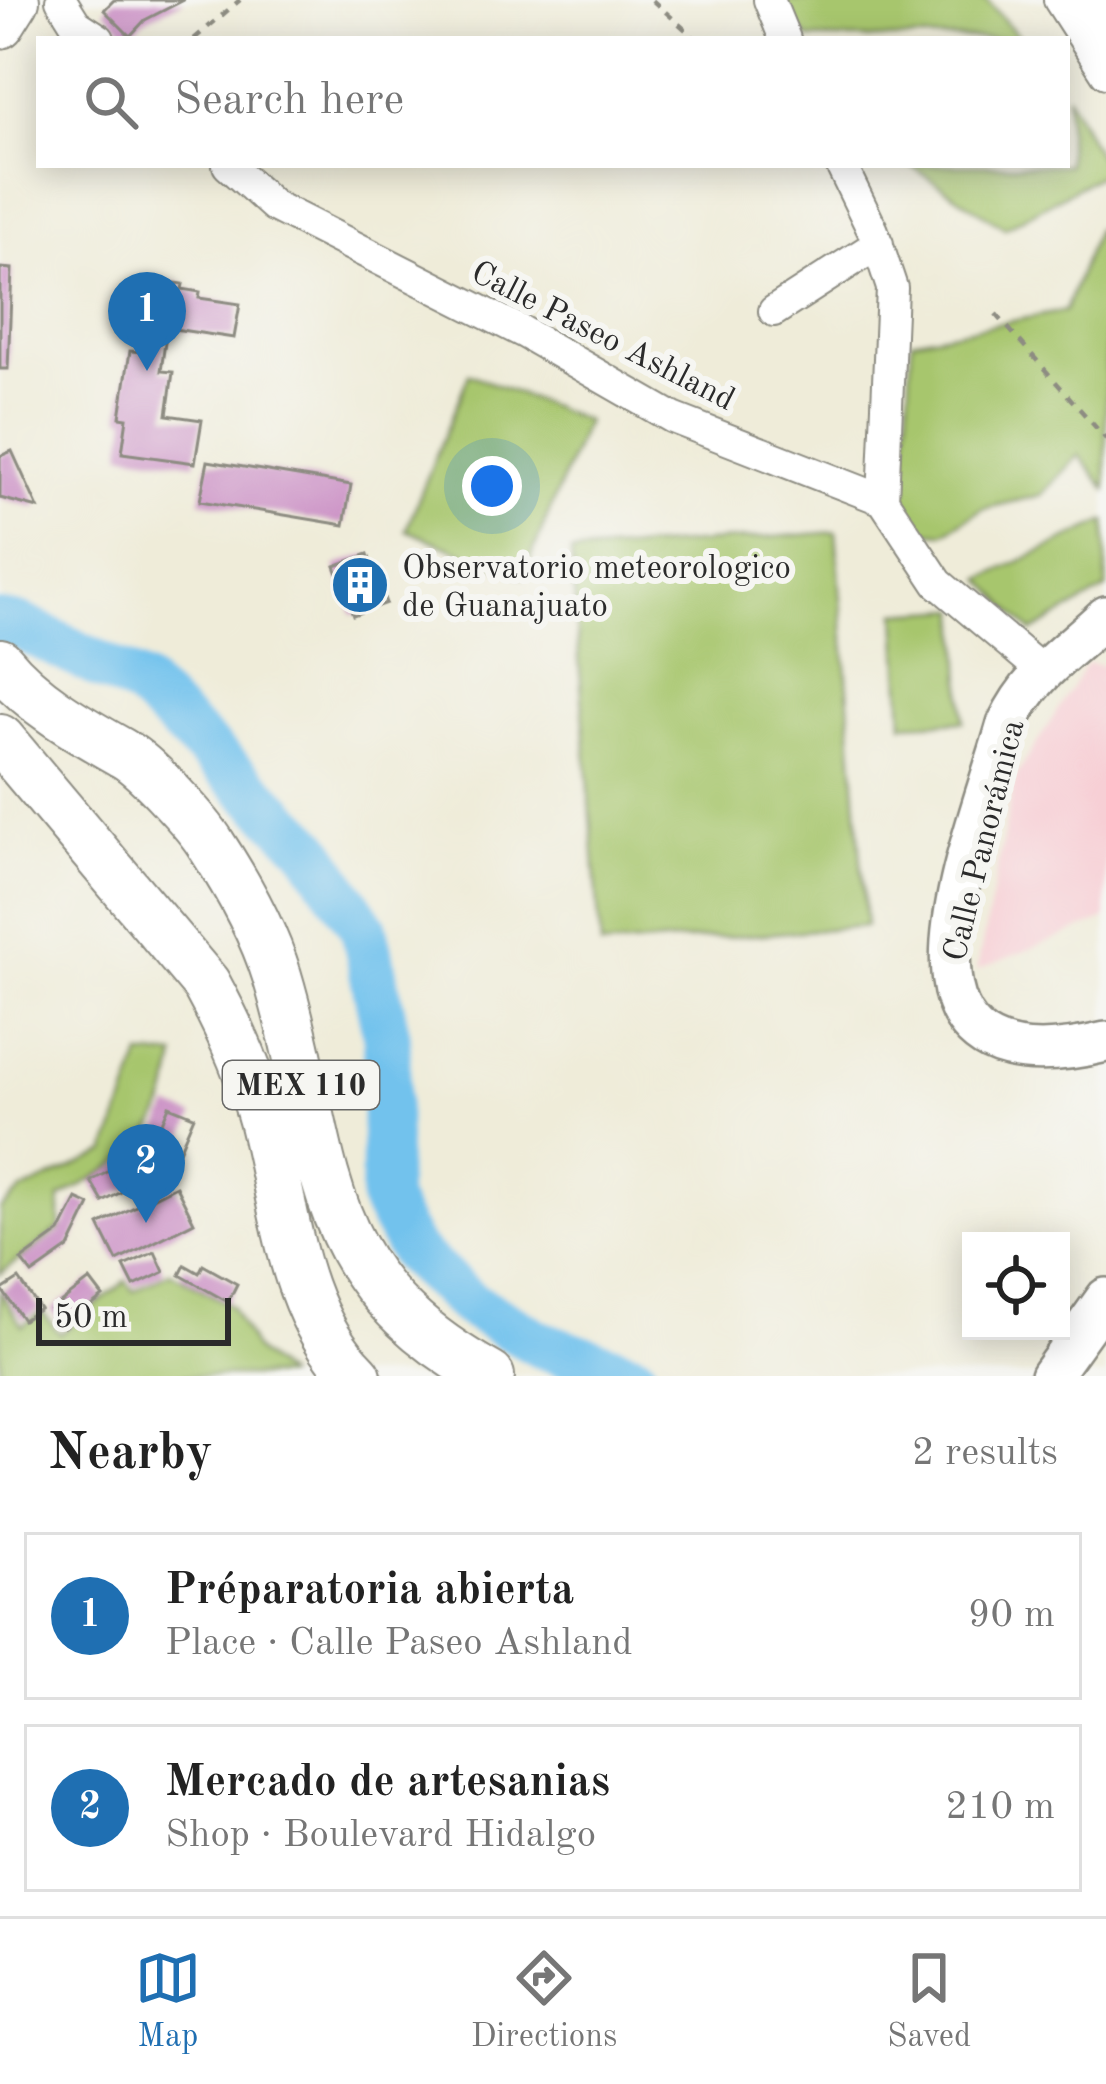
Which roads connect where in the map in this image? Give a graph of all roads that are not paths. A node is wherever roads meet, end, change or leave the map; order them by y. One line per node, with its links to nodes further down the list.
1 (13, 0): 6 (main road); 7 (main road)
2 (62, 0): 9 (street)
3 (769, 0): 10 (street)
4 (1059, 0): 11 (street)
5 (1086, 0): 8 (street)
6 (0, 3)
7 (0, 23)
8 (1106, 34)
9 (94, 36)
10 (784, 36)
11 (1106, 73)
12 (231, 168): 16 (street, Calle Paseo Ashland)
13 (842, 168): 14 (street)
14 (878, 244): 15 (street); 16 (street)
15 (774, 311)
16 (883, 500): 19 (street)
17 (1102, 624): 19 (street, Calle Panorámica)
18 (0, 663): 24 (main road, MEX 110)
19 (1040, 669): 21 (street, Calle Panorámica)
20 (0, 739): 23 (main road, MEX 110)
21 (1106, 1042)
22 (1106, 1298): 25 (street)
23 (357, 1376)
24 (490, 1376)
25 (1050, 1376)

